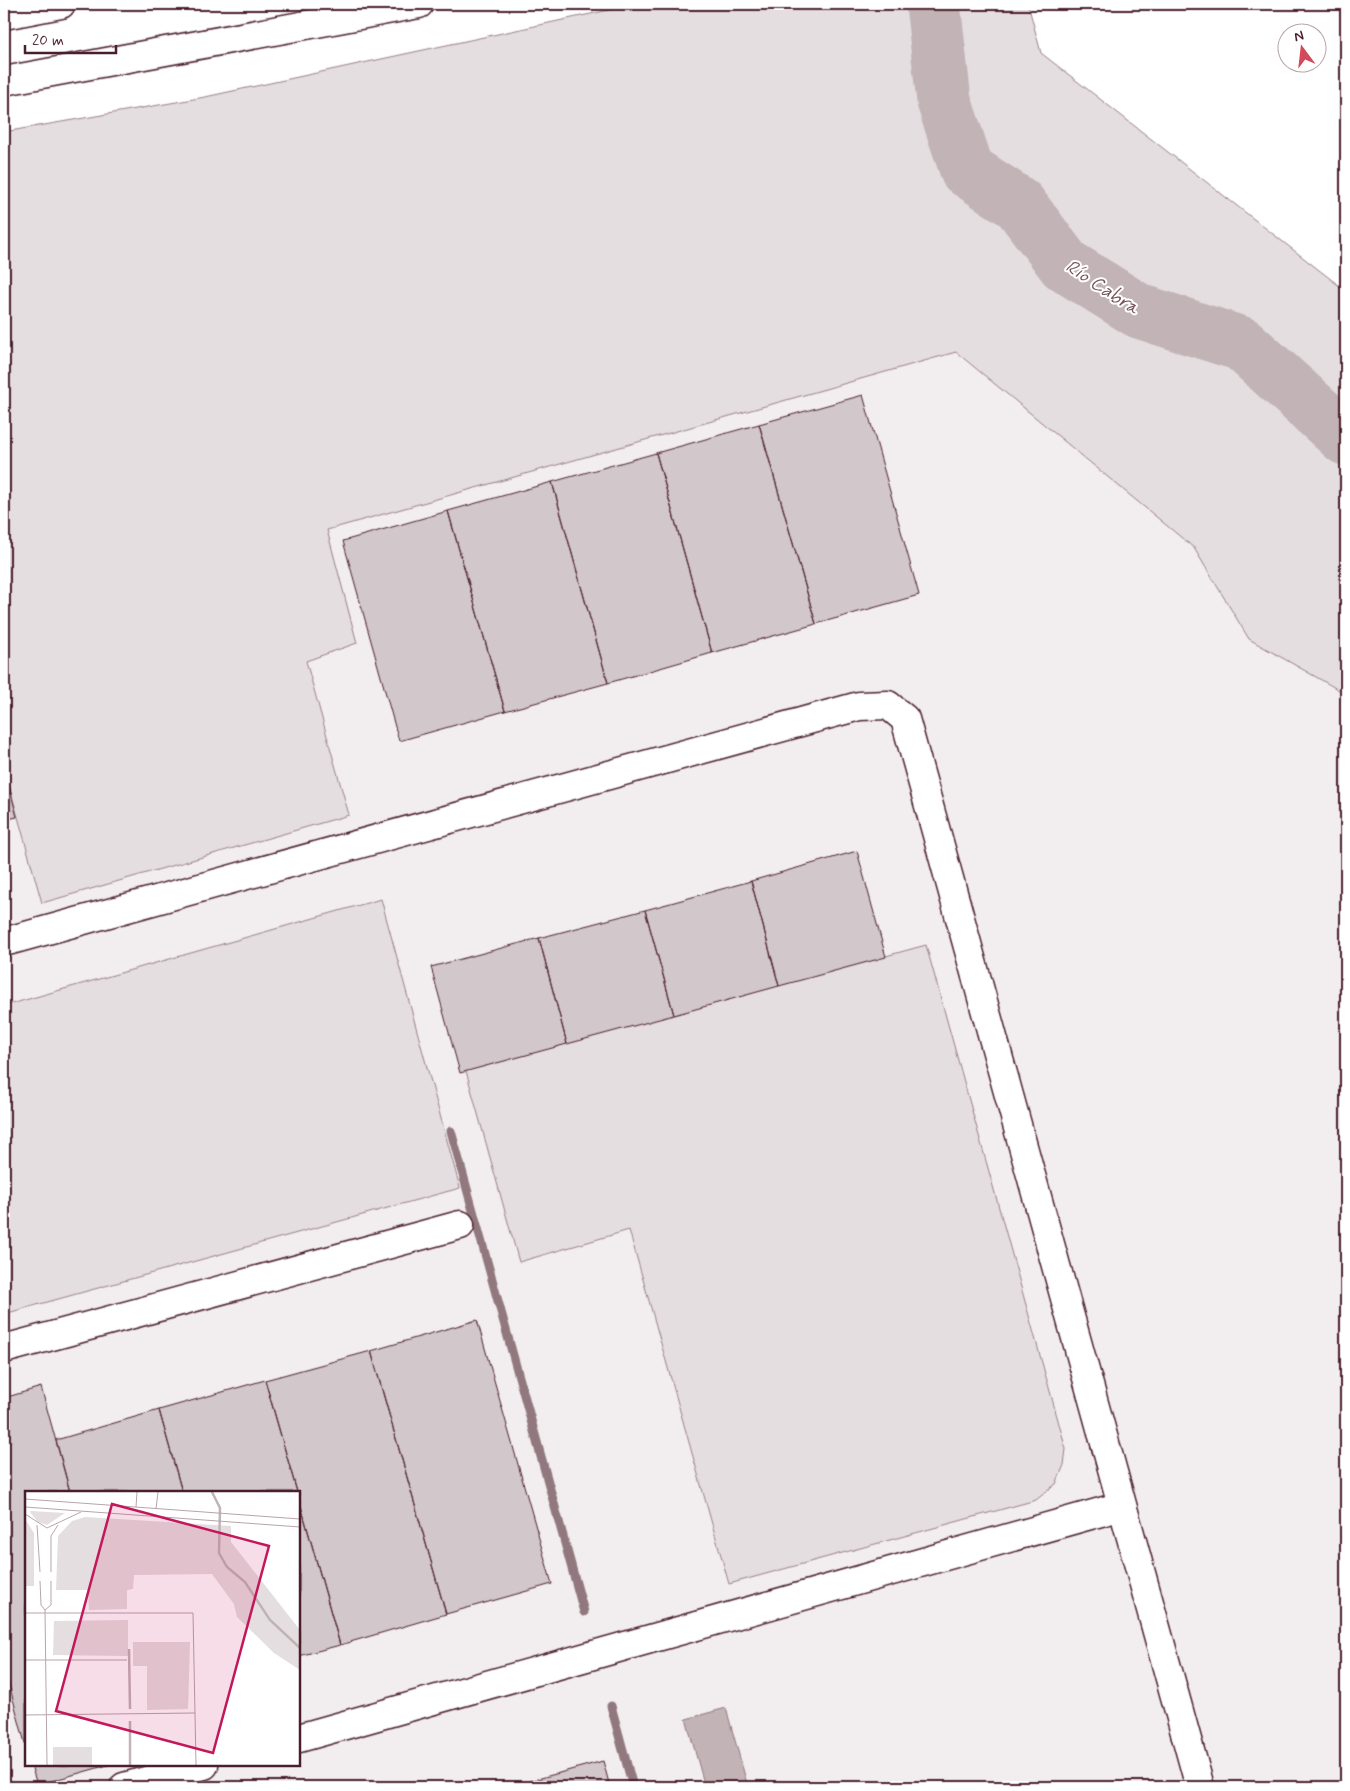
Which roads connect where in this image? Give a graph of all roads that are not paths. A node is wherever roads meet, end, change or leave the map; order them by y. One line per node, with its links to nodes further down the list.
1 (60, 4): 3 (main road)
2 (420, 4): 5 (main road)
3 (33, 6): 4 (main road)
4 (4, 15)
5 (4, 82)
6 (4, 942): 9 (main road)
7 (460, 1225): 8 (main road)
8 (4, 1349)
9 (1122, 1506): 10 (main road); 13 (main road)
10 (300, 1738)
11 (200, 1766): 12 (main road)
12 (124, 1787)
13 (1200, 1787)

